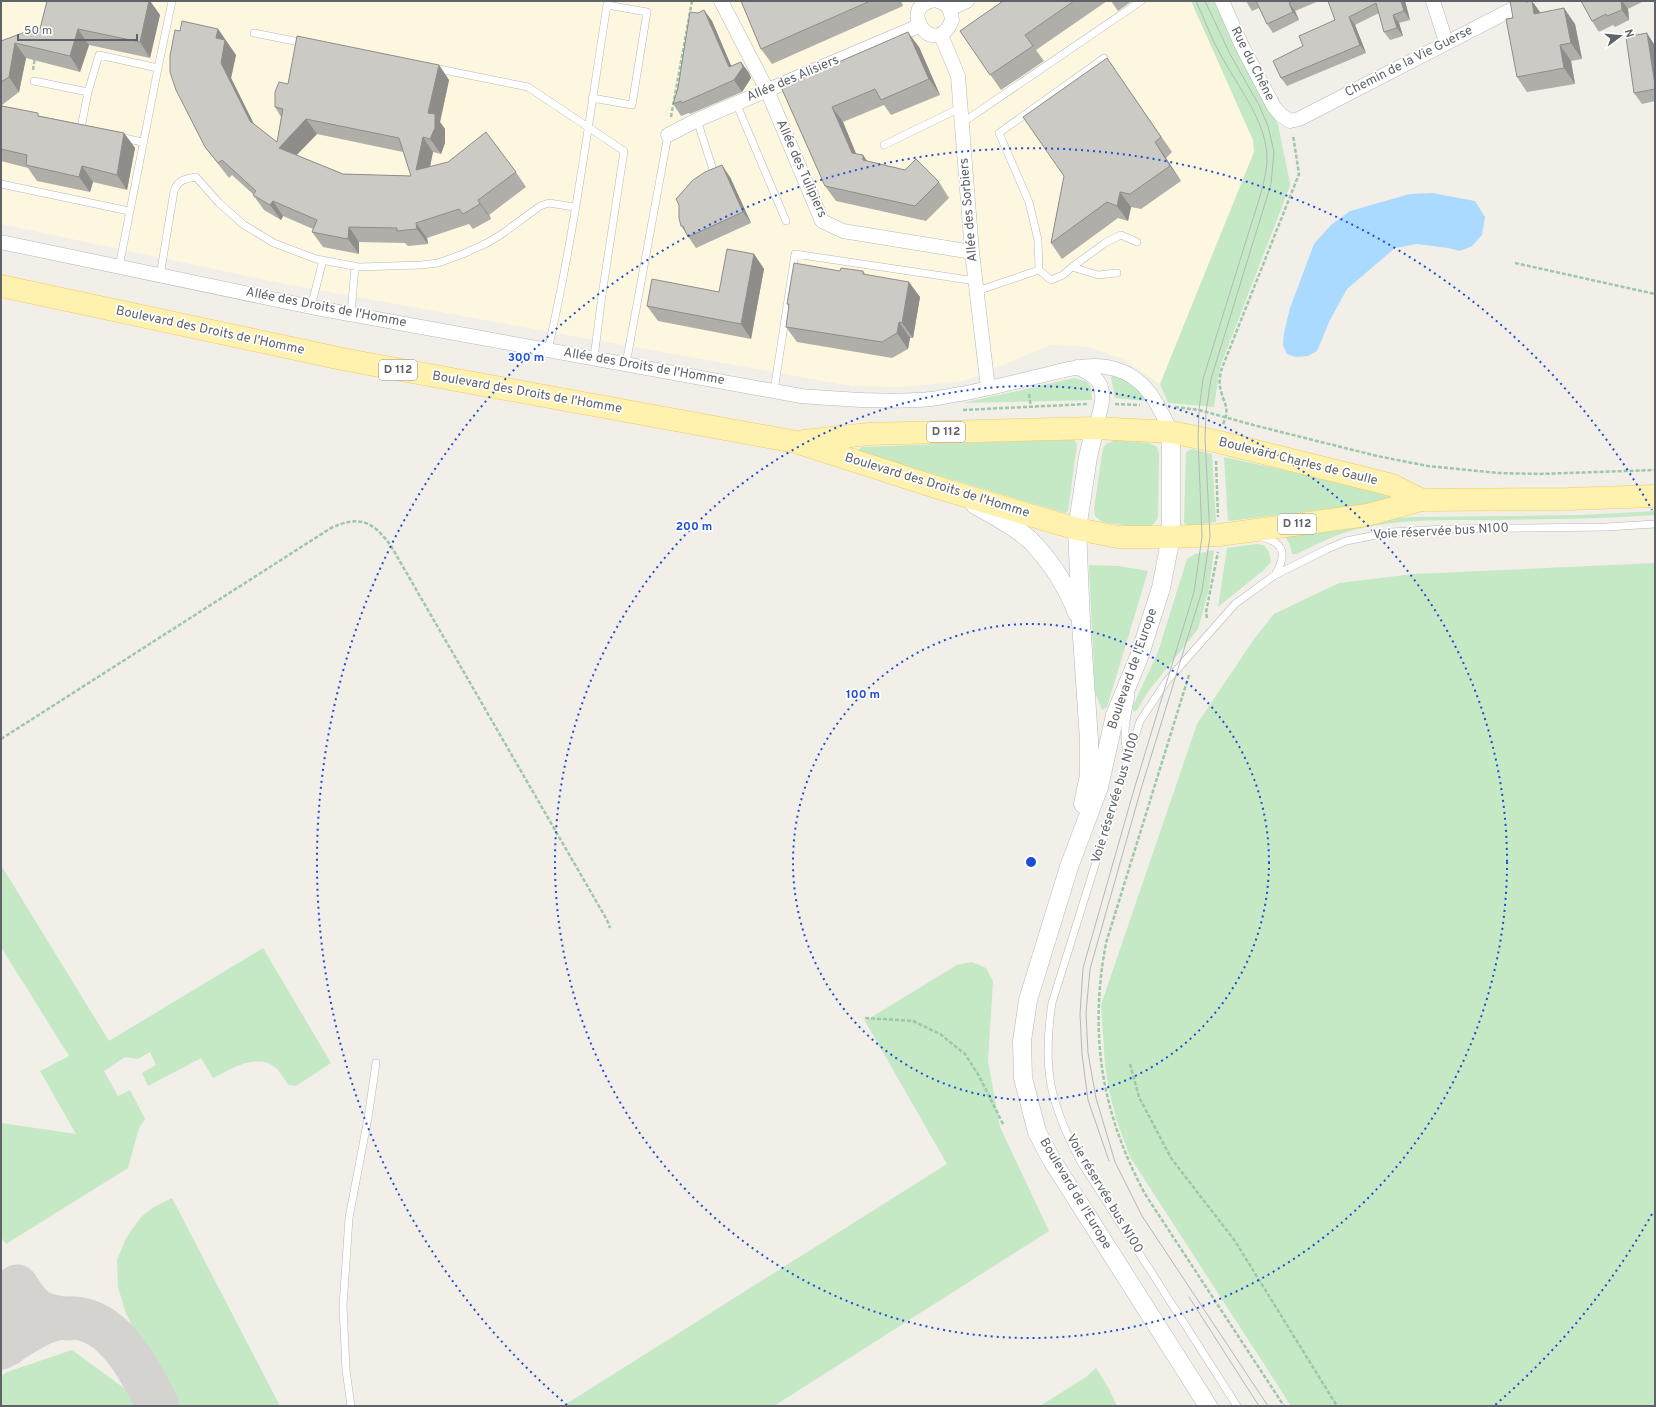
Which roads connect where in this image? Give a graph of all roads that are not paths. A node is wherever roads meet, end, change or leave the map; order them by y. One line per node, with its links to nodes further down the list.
1 (172, 1): 16 (lane)
2 (721, 1): 18 (street, Allée des Tulipiers)
3 (967, 1): 8 (street)
4 (1141, 1): 25 (lane)
5 (1222, 1): 24 (street, Rue du Chêne)
6 (1432, 1): 12 (street)
7 (1528, 1): 12 (street, Chemin de la Vie Guerse)
8 (935, 3): 9 (street); 11 (street)
9 (919, 26): 11 (street); 18 (street, Allée des Alisiers)
10 (254, 33): 13 (lane)
11 (941, 35): 22 (street, Allée des Sorbiers)
12 (1446, 42): 24 (street, Chemin de la Vie Guerse)
13 (309, 44)
14 (1104, 58): 44 (lane)
15 (426, 67): 26 (lane)
16 (158, 68): 19 (lane); 30 (lane)
17 (34, 81): 19 (lane)
18 (767, 90): 21 (street, Allée des Alisiers); 39 (street, Allée des Tulipiers)
19 (88, 92): 27 (lane)
20 (592, 98): 20 (lane); 26 (lane)
21 (736, 103): 23 (street, Allée des Alisiers); 36 (lane)
22 (960, 108): 25 (street, Allée des Sorbiers); 31 (lane)
23 (697, 120): 29 (street, Allée des Alisiers); 32 (lane)
24 (1290, 120)
25 (961, 123): 39 (street, Allée des Sorbiers)
26 (588, 127): 34 (lane); 52 (lane)
27 (96, 132)
28 (112, 135): 30 (lane)
29 (668, 135): 53 (lane)
30 (142, 142): 35 (lane)
31 (884, 145)
32 (715, 176)
33 (1, 184): 35 (lane)
34 (574, 207): 41 (lane); 51 (lane)
35 (129, 211): 42 (lane)
36 (786, 221)
37 (1, 242): 42 (street, Allée des Droits de l'Homme)
38 (1136, 242): 43 (lane)
39 (972, 252): 48 (street, Allée des Sorbiers)
40 (323, 260): 41 (lane); 46 (lane); 49 (lane)
41 (355, 266): 50 (lane)
42 (119, 267): 46 (street, Allée des Droits de l'Homme)
43 (1072, 267): 44 (lane); 45 (lane)
44 (1039, 270): 48 (lane)
45 (1117, 273)
46 (160, 276): 49 (street, Allée des Droits de l'Homme)
47 (1, 286): 59 (main road, Boulevard des Droits de l'Homme / D 112)
48 (976, 286): 55 (street, Allée des Sorbiers); 56 (lane)
49 (312, 307): 50 (street, Allée des Droits de l'Homme)
50 (351, 314): 51 (street, Allée des Droits de l'Homme)
51 (548, 350): 52 (street, Allée des Droits de l'Homme)
52 (594, 358): 53 (street, Allée des Droits de l'Homme)
53 (626, 364): 56 (street, Allée des Droits de l'Homme)
54 (1077, 367): 55 (street, Allée des Droits de l'Homme); 57 (street); 58 (street, Allée des Droits de l'Homme)
55 (988, 388): 56 (street, Allée des Droits de l'Homme)
56 (774, 391)
57 (1095, 428): 58 (main road, Boulevard des Droits de l'Homme); 59 (main road, Boulevard des Droits de l'Homme / D 112); 64 (street, Boulevard de l'Europe)
58 (1171, 432): 62 (main road, Boulevard Charles de Gaulle / D 112); 66 (street, Boulevard de l'Europe)
59 (796, 442): 60 (main road, Boulevard des Droits de l'Homme / D 112)
60 (942, 489): 64 (main road, Boulevard des Droits de l'Homme / D 112); 68 (street, Boulevard de l'Europe)
61 (1655, 496): 62 (main road, Boulevard Charles de Gaulle / D 112)
62 (1422, 500): 65 (main road, Boulevard Charles de Gaulle / D 112)
63 (1655, 524): 67 (lane, Voie réservée bus N100)
64 (1077, 529): 66 (main road, Boulevard des Droits de l'Homme); 68 (street, Boulevard de l'Europe)
65 (1242, 532): 66 (main road, Boulevard Charles de Gaulle / D 112); 67 (lane)
66 (1171, 537): 69 (street, Boulevard de l'Europe)
67 (1275, 575): 70 (lane, Voie réservée bus N100)
68 (1081, 622): 71 (street, Boulevard de l'Europe)
69 (1139, 657): 70 (lane); 71 (street, Boulevard de l'Europe)
70 (1128, 758): 75 (lane, Voie réservée bus N100)
71 (1069, 867): 74 (street, Boulevard de l'Europe)
72 (376, 1063): 73 (lane)
73 (351, 1406)
74 (1208, 1406)
75 (1237, 1406)

